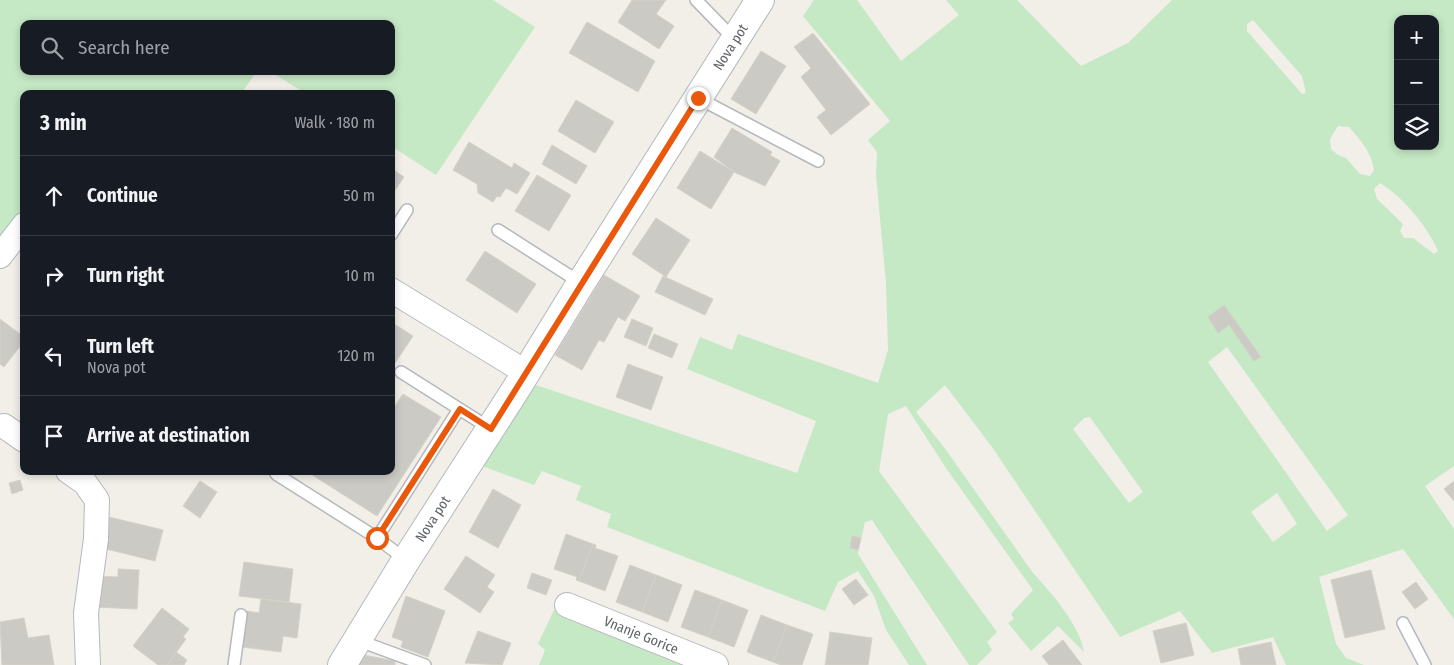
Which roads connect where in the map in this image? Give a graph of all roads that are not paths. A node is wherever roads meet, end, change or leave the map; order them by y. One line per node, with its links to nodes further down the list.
1 (696, 0): 3 (lane)
2 (760, 0): 3 (street, Nova pot)
3 (735, 40): 4 (street, Nova pot)
4 (698, 98): 5 (lane); 11 (street, Nova pot)
5 (818, 161)
6 (407, 210): 8 (lane)
7 (20, 229): 10 (street)
8 (395, 229)
9 (498, 230): 11 (lane)
10 (0, 256)
11 (581, 283): 14 (street, Nova pot)
12 (395, 292): 14 (street)
13 (401, 372): 15 (lane)
14 (527, 373): 17 (street, Nova pot)
15 (460, 409): 17 (lane); 21 (lane)
16 (4, 426): 18 (street)
17 (491, 429): 22 (street, Nova pot)
18 (20, 437)
19 (73, 475): 27 (street)
20 (278, 475): 21 (lane)
21 (377, 538): 22 (lane)
22 (406, 560): 26 (street, Nova pot)
23 (567, 605): 31 (street, Vnanje Gorice)
24 (241, 615): 28 (lane)
25 (1403, 623): 32 (lane)
26 (357, 640): 29 (street, Nova pot); 30 (lane)
27 (88, 665)
28 (234, 665)
29 (342, 665)
30 (425, 665)
31 (716, 665)
32 (1424, 665)

